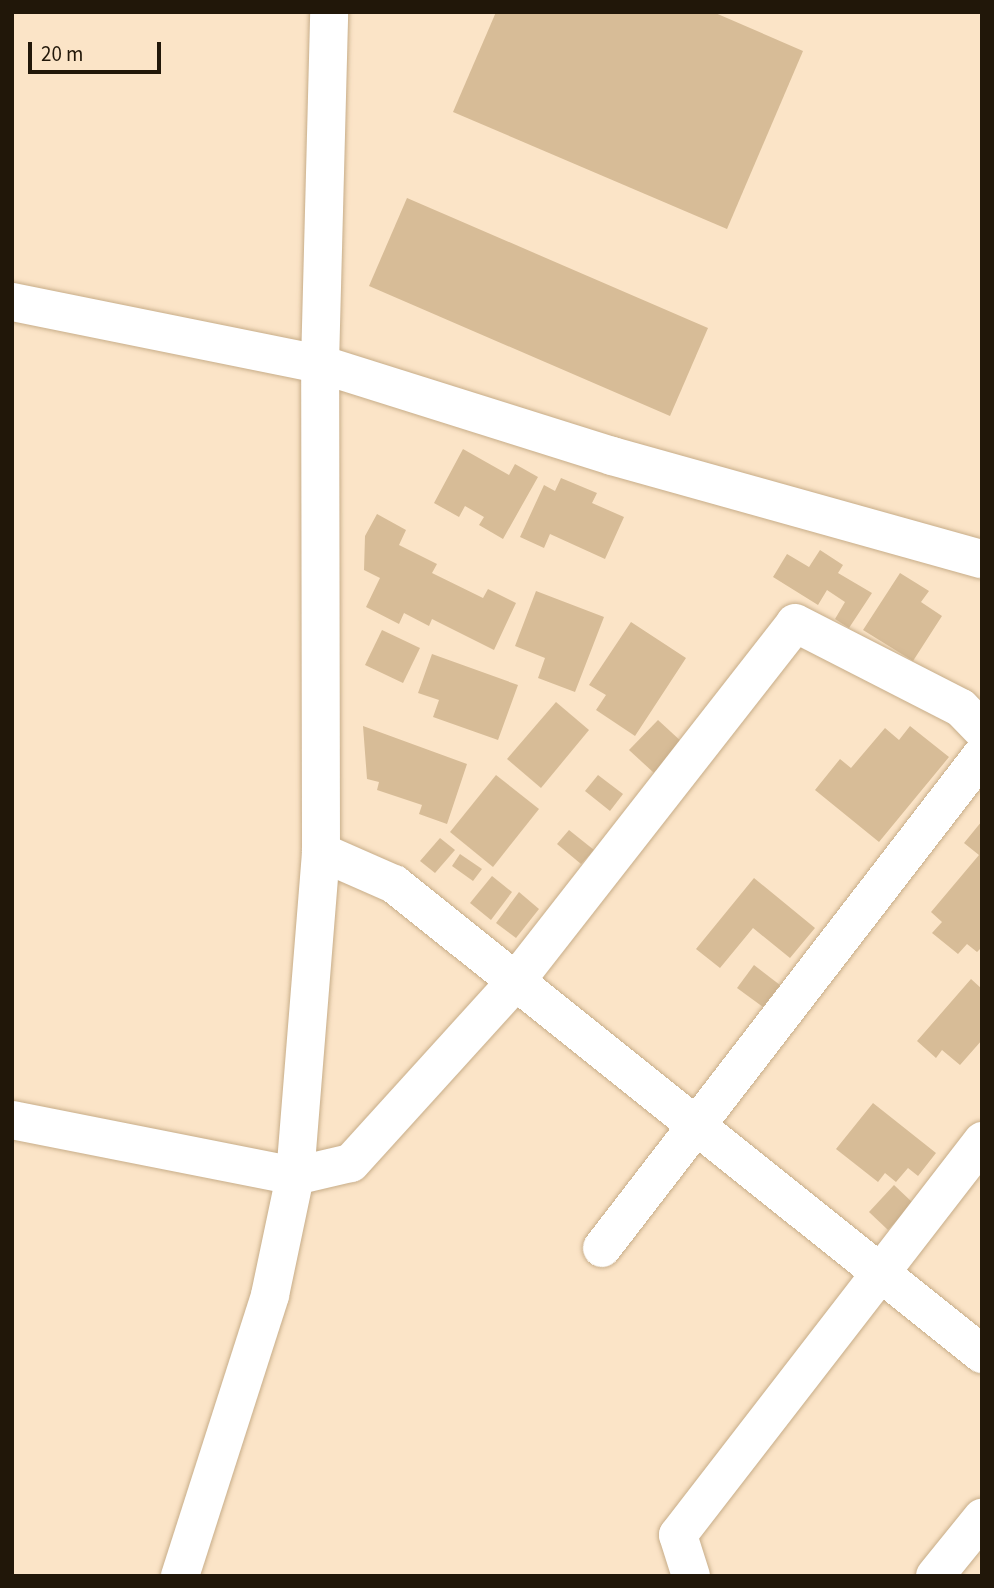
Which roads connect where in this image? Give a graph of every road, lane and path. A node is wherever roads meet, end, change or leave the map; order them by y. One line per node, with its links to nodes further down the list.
1 (329, 12): 3 (street)
2 (12, 302): 3 (street)
3 (320, 364): 4 (street); 7 (street)
4 (982, 559)
5 (982, 730): 8 (street)
6 (982, 755): 10 (street)
7 (321, 852): 8 (street); 12 (street)
8 (515, 982): 10 (street); 12 (street)
9 (12, 1120): 12 (street)
10 (695, 1131): 13 (street); 14 (street)
11 (982, 1141): 14 (street)
12 (296, 1176): 17 (street)
13 (602, 1248)
14 (881, 1272): 15 (street); 18 (street)
15 (982, 1354)
16 (982, 1518): 19 (street)
17 (180, 1576)
18 (691, 1576)
19 (935, 1576)

